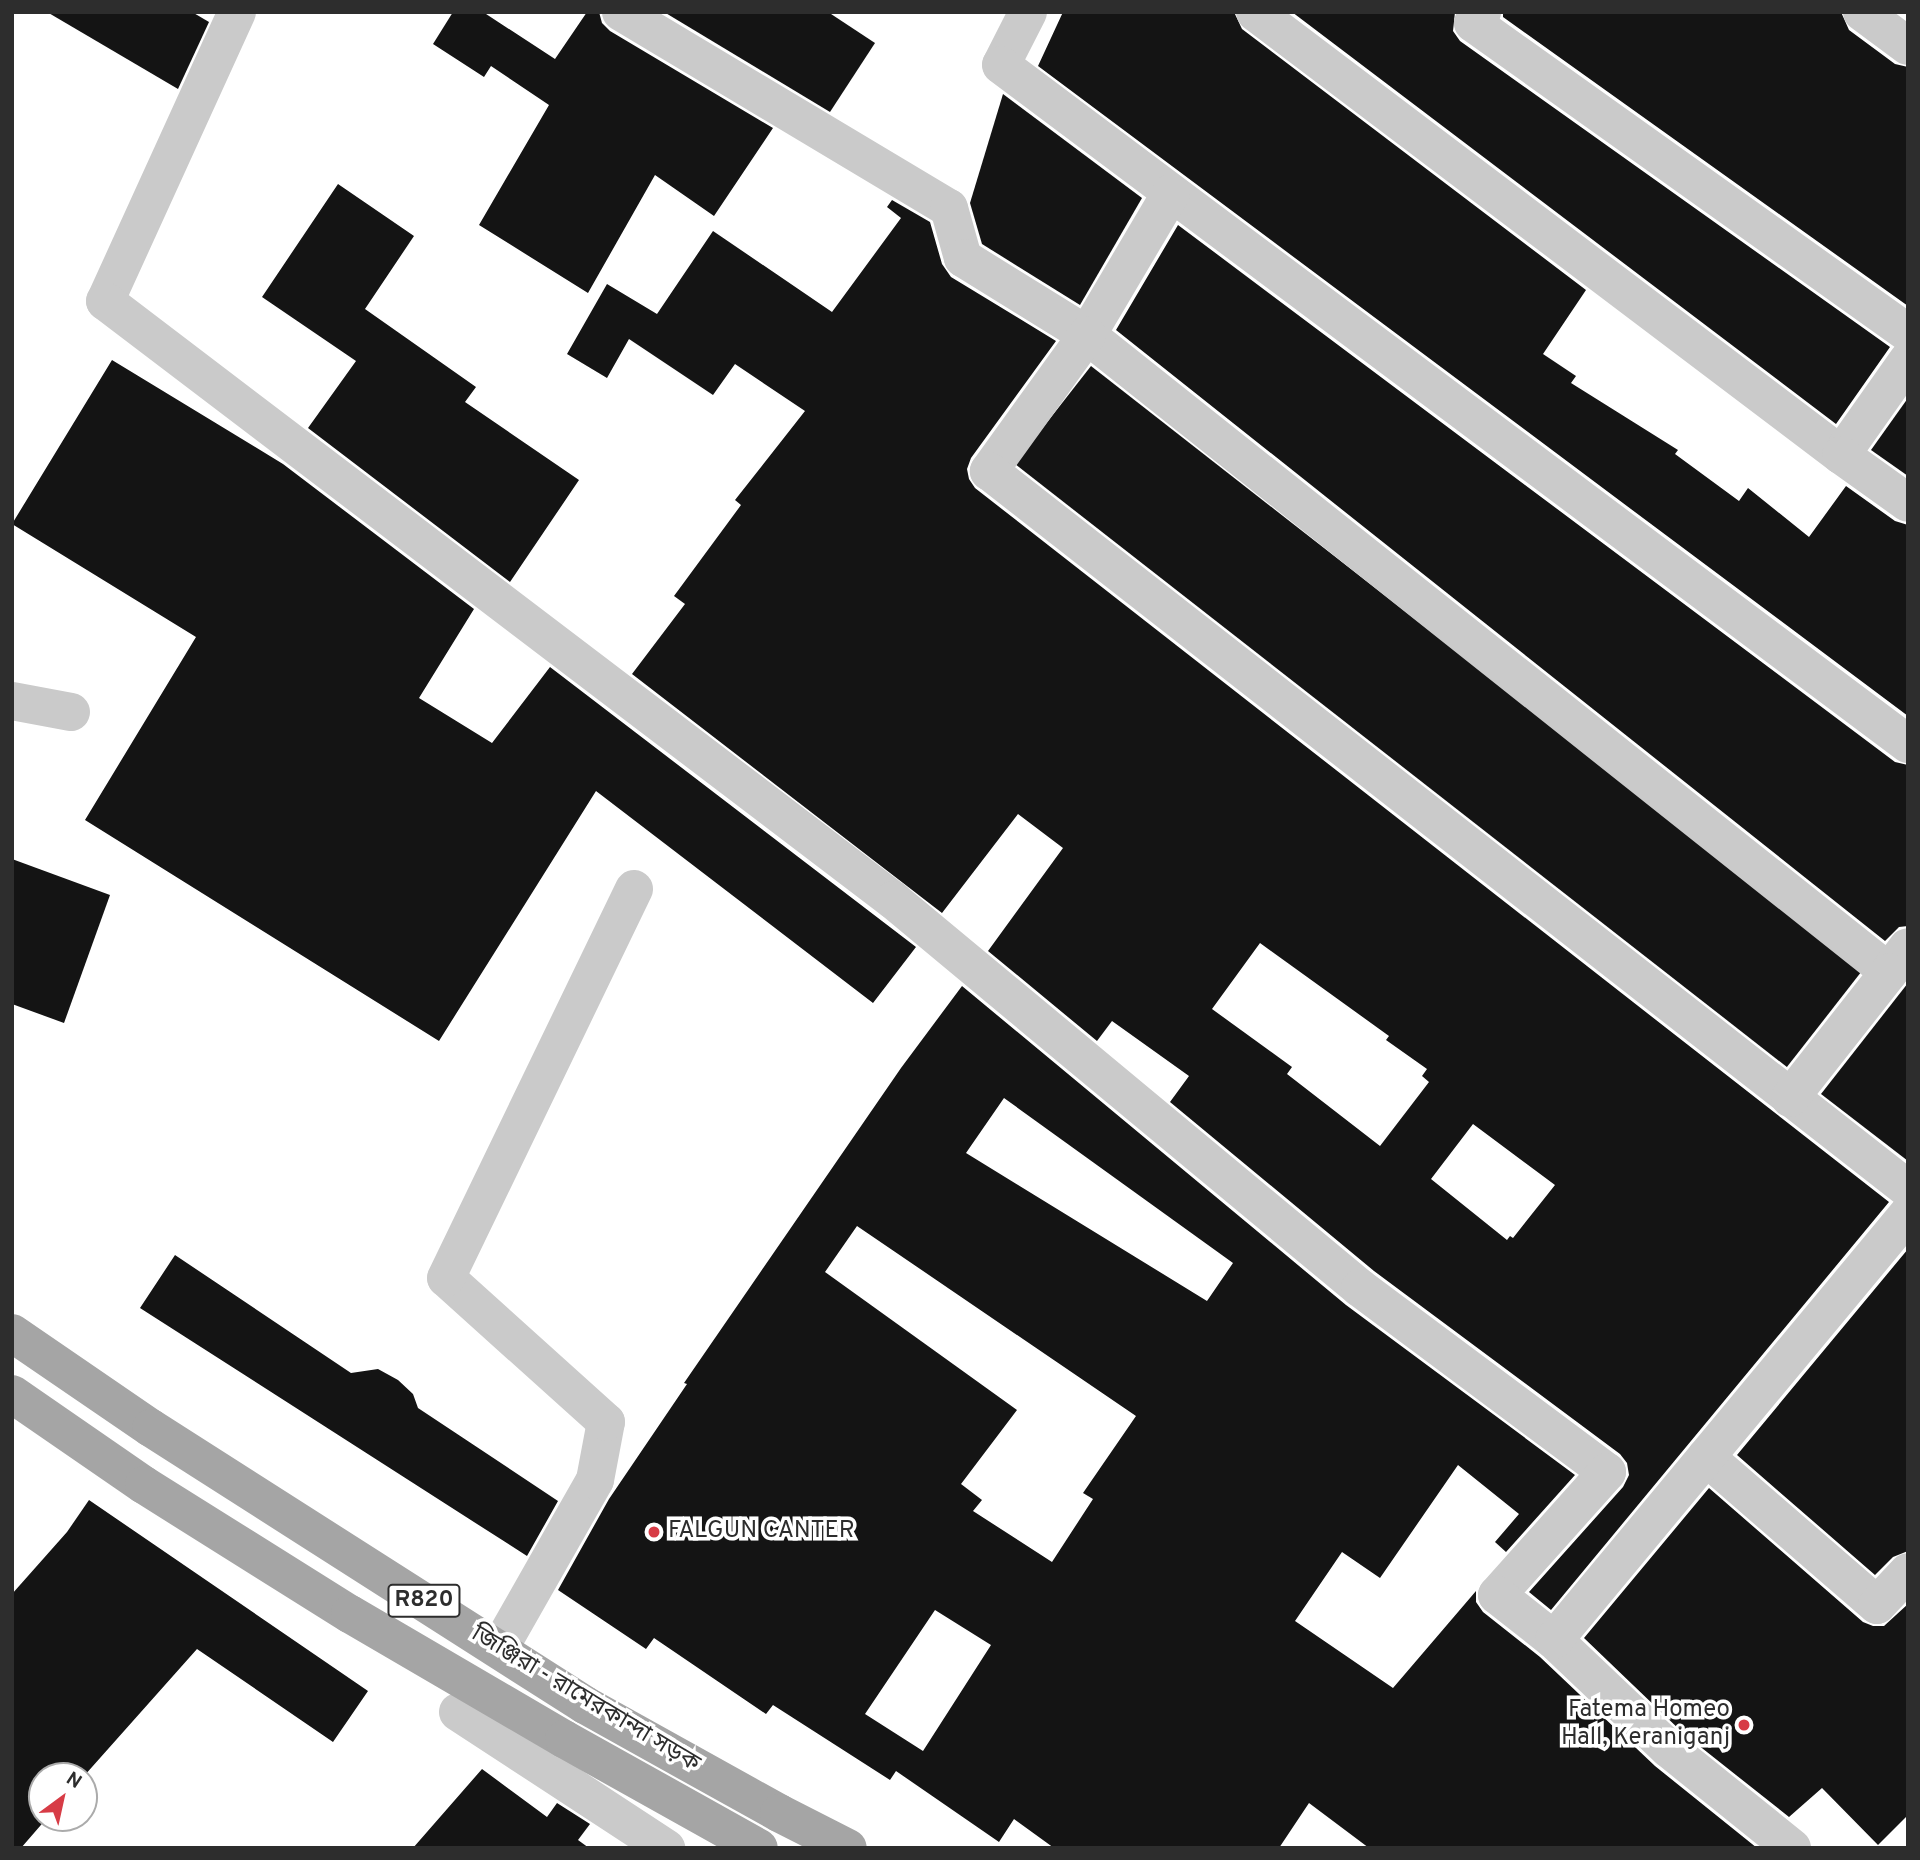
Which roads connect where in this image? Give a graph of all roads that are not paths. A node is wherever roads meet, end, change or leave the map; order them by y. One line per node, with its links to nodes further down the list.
1 (237, 12): 26 (street)
2 (621, 12): 10 (street)
3 (1028, 12): 8 (street)
4 (1255, 12): 12 (street)
5 (1482, 12): 9 (street)
6 (1862, 12): 7 (street)
7 (1908, 46)
8 (1171, 193): 10 (street); 16 (street)
9 (1908, 333)
10 (1087, 335): 18 (street); 19 (street)
11 (1908, 360): 12 (street)
12 (1841, 455): 13 (street)
13 (1908, 503)
14 (12, 701): 15 (street)
15 (71, 712)
16 (1908, 744)
17 (634, 889): 27 (street)
18 (1898, 960): 19 (street)
19 (1790, 1098): 20 (street)
20 (1908, 1189)
21 (1908, 1214): 24 (street)
22 (12, 1333): 27 (main road, জিঞ্জিরা - রামেরকান্দা সড়ক / R820)
23 (12, 1394): 30 (main road, জিঞ্জিরা - রামেরকান্দা সড়ক / R820)
24 (1706, 1457): 25 (street); 26 (street)
25 (1908, 1572)
26 (1554, 1640): 32 (street)
27 (499, 1649): 31 (main road, জিঞ্জিরা - রামেরকান্দা সড়ক / R820)
28 (458, 1712): 29 (street)
29 (666, 1848)
30 (759, 1848)
31 (848, 1848)
32 (1792, 1848)

